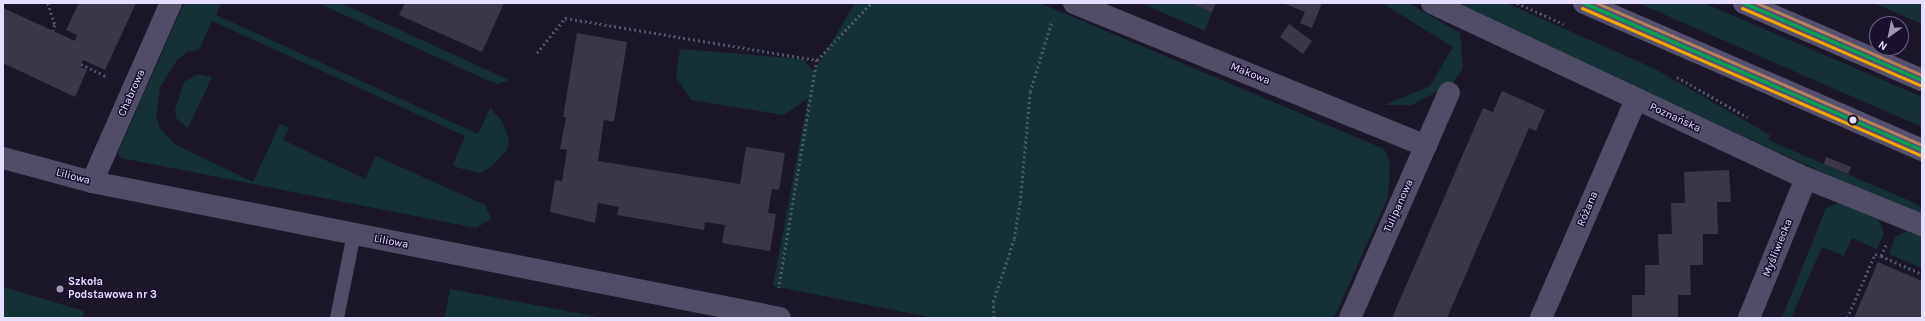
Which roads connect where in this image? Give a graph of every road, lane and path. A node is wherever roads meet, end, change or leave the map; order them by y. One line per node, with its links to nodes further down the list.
1 (48, 3): 11 (path)
2 (171, 3): 23 (street, Chabrowa)
3 (871, 3): 13 (path)
4 (1074, 3): 19 (street, Makowa)
5 (1432, 3): 17 (street, Poznańska)
6 (1517, 3): 10 (path)
7 (1584, 3): 20 (main road)
8 (1744, 3): 15 (main road)
9 (1053, 18): 32 (path)
10 (1566, 25)
11 (53, 31)
12 (537, 53): 13 (path)
13 (817, 60): 29 (path)
14 (1672, 74): 18 (path)
15 (1922, 80)
16 (1448, 93): 19 (street, Tulipanowa)
17 (1636, 100): 22 (street, Poznańska); 34 (street, Różana)
18 (1752, 119)
19 (1426, 146): 33 (street, Tulipanowa)
20 (1922, 150)
21 (3, 158): 23 (street, Liliowa)
22 (1806, 178): 24 (street, Poznańska); 35 (street, Myśliwiecka)
23 (92, 182): 26 (street, Liliowa)
24 (1897, 215): 25 (street, Poznańska); 27 (path)
25 (1922, 225)
26 (354, 234): 30 (lane); 31 (street, Liliowa)
27 (1881, 256): 28 (path); 36 (path)
28 (1922, 274)
29 (778, 295)
30 (337, 318)
31 (780, 318)
32 (994, 318)
33 (1350, 318)
34 (1541, 318)
35 (1749, 318)
36 (1847, 318)

